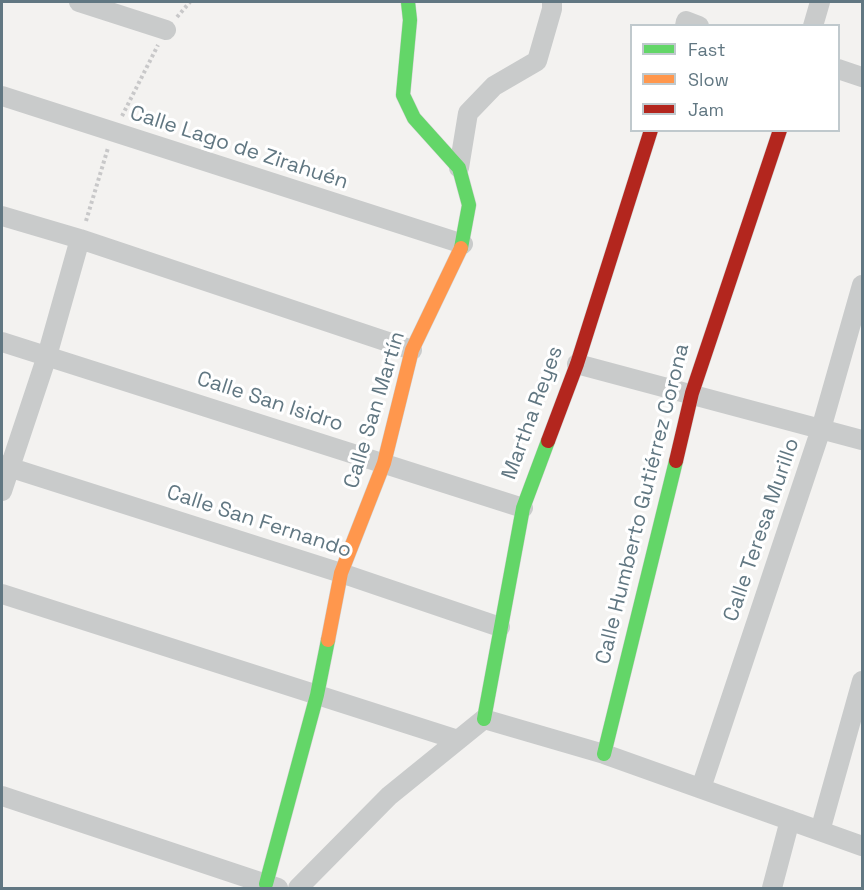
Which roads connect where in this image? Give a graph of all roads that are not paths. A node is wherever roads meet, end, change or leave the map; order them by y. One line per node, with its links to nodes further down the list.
1 (79, 2): 5 (street)
2 (408, 2): 13 (street, Calle San Martín)
3 (552, 2): 13 (street)
4 (820, 2): 6 (street)
5 (117, 8): 7 (street)
6 (814, 24)
7 (166, 30)
8 (840, 70): 9 (street)
9 (862, 77)
10 (2, 96): 16 (street, Calle Lago de Zirahuén)
11 (650, 132): 21 (street, Martha Reyes)
12 (779, 132): 22 (street, Calle Humberto Gutiérrez Corona)
13 (459, 168): 16 (street, Calle San Martín)
14 (2, 216): 15 (street)
15 (80, 239): 19 (street); 20 (street)
16 (463, 244): 19 (street, Calle San Martín)
17 (862, 285): 23 (street, Calle Teresa Murillo)
18 (2, 342): 20 (street, Calle San Isidro)
19 (412, 350): 25 (street, Calle San Martín)
20 (47, 356): 25 (street, Calle San Isidro); 26 (street)
21 (577, 364): 22 (street); 28 (street, Martha Reyes)
22 (692, 393): 23 (street); 36 (street, Calle Humberto Gutiérrez Corona)
23 (821, 429): 24 (street); 37 (street, Calle Teresa Murillo)
24 (862, 440)
25 (384, 464): 28 (street, Calle San Isidro); 29 (street, Calle San Martín)
26 (6, 467): 27 (street); 29 (street, Calle San Fernando)
27 (2, 490)
28 (524, 508): 31 (street, Martha Reyes)
29 (341, 573): 31 (street, Calle San Fernando); 33 (street, Calle San Martín)
30 (2, 594): 33 (street)
31 (500, 627): 34 (street, Martha Reyes)
32 (862, 681): 40 (street)
33 (317, 695): 35 (street); 42 (street, Calle San Martín)
34 (484, 719): 35 (street); 36 (street)
35 (458, 740): 43 (street)
36 (604, 754): 37 (street)
37 (701, 789): 39 (street)
38 (2, 796): 42 (street)
39 (790, 820): 40 (street); 44 (street)
40 (820, 831): 41 (street)
41 (862, 846)
42 (272, 886)
43 (298, 888)
44 (772, 888)

